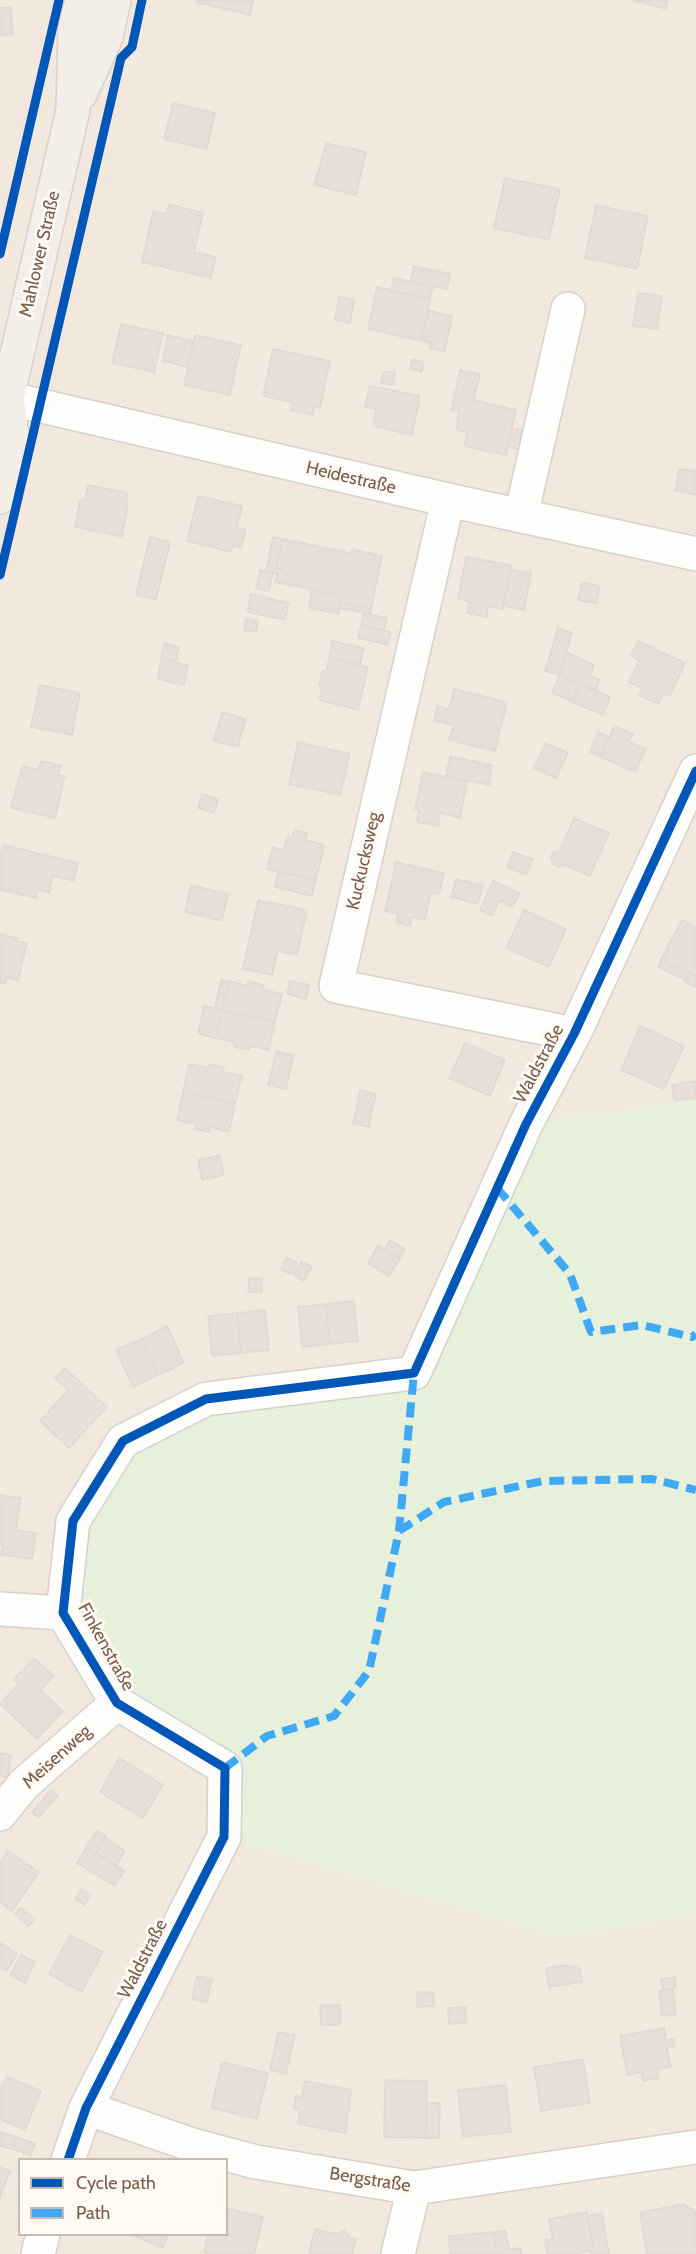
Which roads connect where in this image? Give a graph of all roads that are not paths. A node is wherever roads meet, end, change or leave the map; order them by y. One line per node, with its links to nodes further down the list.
1 (82, 0): 3 (main road, Mahlower Straße)
2 (114, 0): 3 (main road, Mahlower Straße)
3 (73, 110): 5 (main road, Mahlower Straße)
4 (568, 309): 8 (street)
5 (3, 404): 6 (main road, Mahlower Straße); 7 (street, Heidestraße)
6 (0, 497)
7 (448, 500): 8 (street, Heidestraße); 11 (street, Kuckucksweg)
8 (521, 516): 9 (street, Heidestraße)
9 (696, 554)
10 (696, 771): 11 (street, Waldstraße)
11 (574, 1034): 12 (street, Waldstraße)
12 (414, 1373): 14 (street, Finkenstraße)
13 (0, 1609): 14 (street)
14 (63, 1612): 15 (street, Finkenstraße)
15 (117, 1703): 16 (street, Finkenstraße); 17 (street, Meisenweg)
16 (225, 1768): 18 (street, Waldstraße)
17 (0, 1814)
18 (86, 2108): 20 (street, Waldstraße); 21 (street, Bergstraße)
19 (696, 2147): 21 (street, Bergstraße)
20 (69, 2158)
21 (414, 2188): 24 (street)
22 (43, 2236): 23 (street)
23 (38, 2254)
24 (398, 2254)

